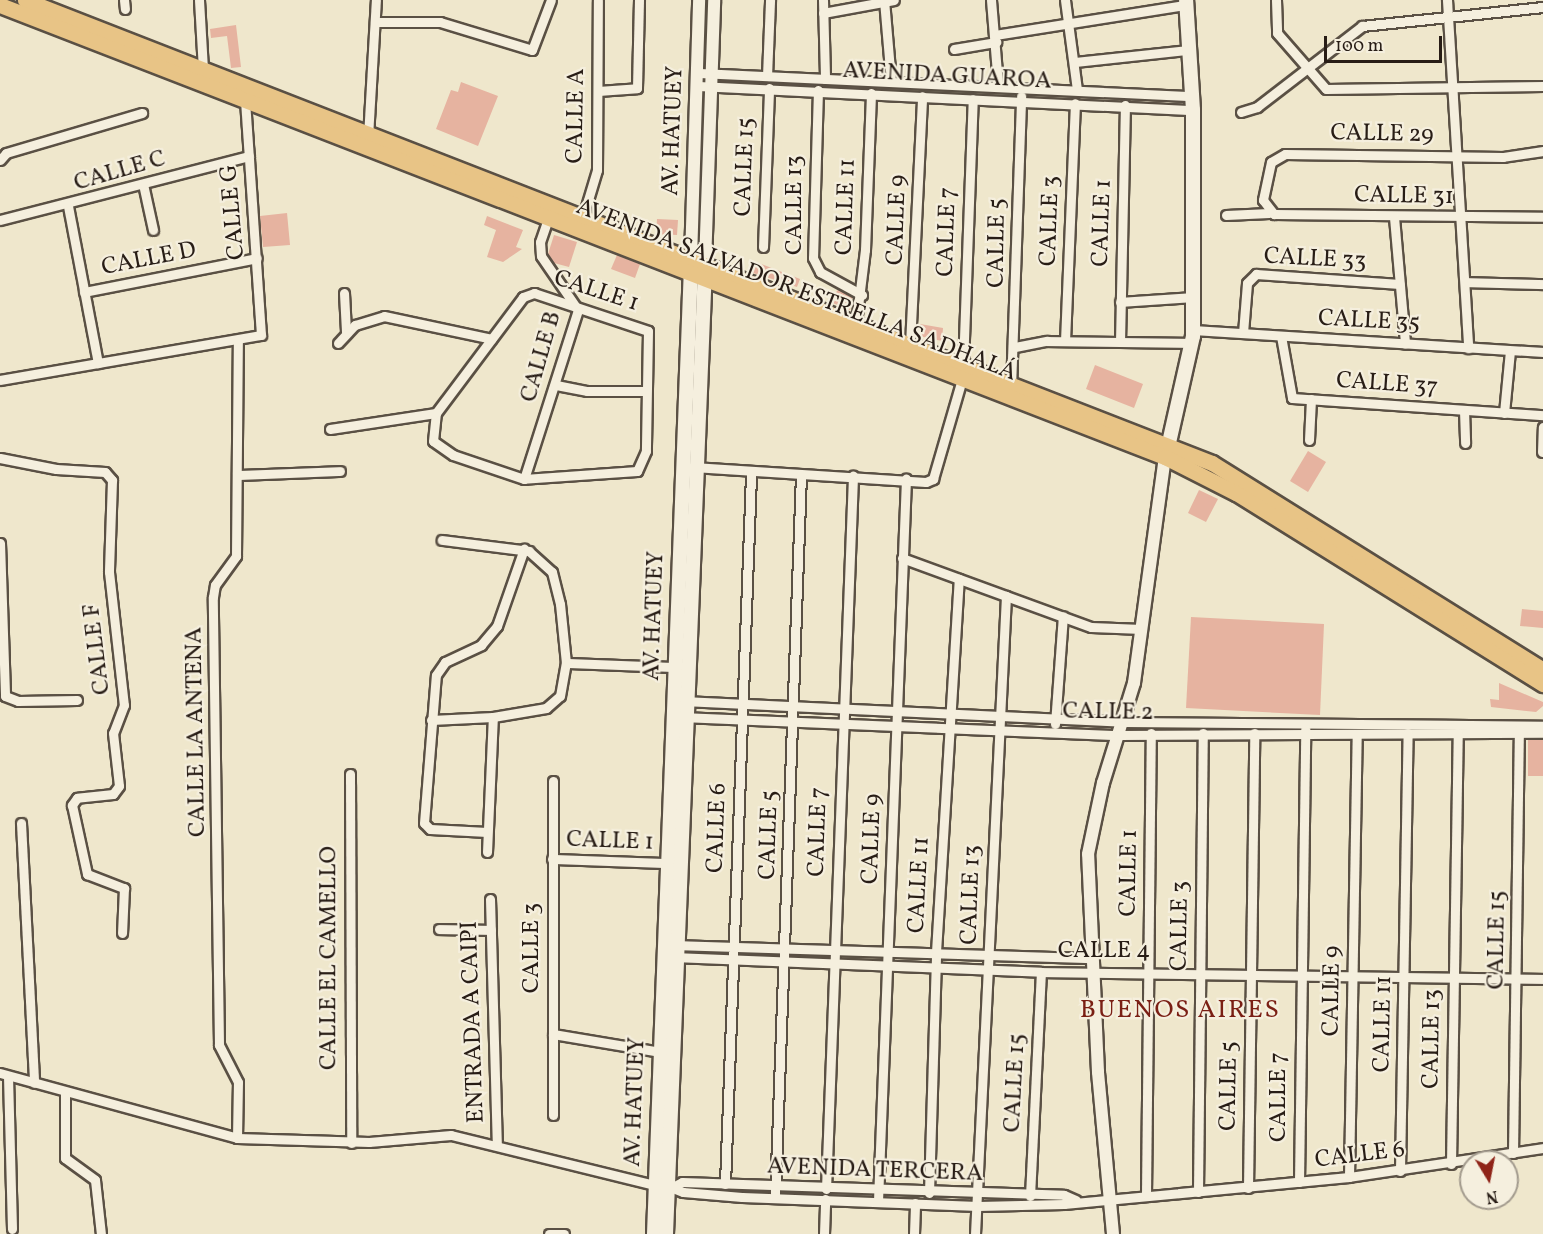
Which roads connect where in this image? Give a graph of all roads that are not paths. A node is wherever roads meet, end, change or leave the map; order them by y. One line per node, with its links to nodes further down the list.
1 (25, 0): 28 (highway, AVENIDA SALVADOR ESTRELLA SADHALÁ)
2 (199, 0): 28 (street)
3 (376, 0): 21 (street)
4 (551, 0): 21 (street)
5 (598, 0): 40 (street, CALLE A)
6 (639, 0): 40 (street)
7 (699, 0): 31 (street, AV. HATUEY)
8 (714, 0): 31 (street, AV. HATUEY)
9 (770, 0): 29 (street)
10 (823, 0): 19 (street)
11 (991, 0): 23 (street)
12 (1065, 0): 22 (street)
13 (1276, 0): 27 (street)
14 (1447, 0): 20 (street)
15 (888, 1): 19 (street); 32 (street)
16 (1185, 3): 22 (street); 25 (main road)
17 (0, 5): 41 (highway, AVENIDA SALVADOR ESTRELLA SADHALÁ)
18 (1543, 7): 20 (street)
19 (823, 13): 30 (street)
20 (1448, 18): 27 (street); 37 (street)
21 (375, 22): 51 (street)
22 (1069, 22): 23 (street); 26 (street)
23 (995, 39): 24 (street); 33 (street)
24 (954, 49)
25 (1188, 50): 26 (street); 47 (main road)
26 (1075, 62): 39 (street)
27 (1303, 67): 37 (street); 50 (street)
28 (203, 69): 41 (highway, AVENIDA SALVADOR ESTRELLA SADHALÁ)
29 (767, 76): 30 (street, AVENIDA GUAROA); 31 (street, AVENIDA GUAROA)
30 (825, 79): 32 (street, AVENIDA GUAROA)
31 (705, 80): 35 (street, AVENIDA GUAROA); 69 (street, AV. HATUEY)
32 (891, 82): 33 (street, AVENIDA GUAROA)
33 (998, 86): 36 (street, AVENIDA GUAROA)
34 (1543, 86): 37 (street)
35 (769, 88): 38 (street, AVENIDA GUAROA); 67 (street, CALLE 15)
36 (1022, 88): 39 (street, AVENIDA GUAROA); 45 (street, CALLE 5)
37 (1453, 88): 55 (street)
38 (818, 90): 42 (street, AVENIDA GUAROA); 75 (street, CALLE 13)
39 (1077, 90): 47 (street, AVENIDA GUAROA)
40 (598, 91): 65 (street, CALLE A)
41 (245, 93): 51 (highway, AVENIDA SALVADOR ESTRELLA SADHALÁ); 54 (street, CALLE G)
42 (872, 93): 43 (street, AVENIDA GUAROA); 75 (street, CALLE 11)
43 (922, 96): 44 (street, AVENIDA GUAROA); 90 (street, CALLE 9)
44 (973, 99): 45 (street, AVENIDA GUAROA); 96 (street, CALLE 7)
45 (1021, 101): 46 (street, AVENIDA GUAROA); 91 (street, CALLE 5)
46 (1075, 103): 48 (street, AVENIDA GUAROA); 86 (street, CALLE 3)
47 (1193, 103): 48 (street, AVENIDA GUAROA); 76 (main road)
48 (1125, 105): 77 (street, CALLE 1)
49 (142, 112): 53 (street)
50 (1241, 112)
51 (368, 140): 63 (highway, AVENIDA SALVADOR ESTRELLA SADHALÁ); 65 (highway, AVENIDA SALVADOR ESTRELLA SADHALÁ)
52 (1543, 151): 55 (street, CALLE 29)
53 (2, 155)
54 (249, 156): 56 (street, CALLE C); 68 (street, CALLE G)
55 (1457, 156): 58 (street, CALLE 29); 62 (street)
56 (143, 184): 57 (street, CALLE C); 66 (street)
57 (68, 206): 64 (street, CALLE C); 73 (street)
58 (1267, 211): 59 (street, CALLE 31); 60 (street, CALLE 31)
59 (1226, 215)
60 (1394, 217): 62 (street, CALLE 31); 71 (street)
61 (1543, 217): 62 (street, CALLE 31)
62 (1461, 218): 70 (street)
63 (548, 219): 65 (highway, AVENIDA SALVADOR ESTRELLA SADHALÁ); 78 (street, CALLE B)
64 (0, 220)
65 (581, 224): 69 (highway, AVENIDA SALVADOR ESTRELLA SADHALÁ)
66 (153, 230)
67 (762, 247)
68 (257, 258): 73 (street, CALLE D); 85 (street, CALLE G)
69 (698, 269): 79 (highway, AVENIDA SALVADOR ESTRELLA SADHALÁ); 96 (highway, AVENIDA SALVADOR ESTRELLA SADHALÁ); 113 (main road, AV. HATUEY)
70 (1466, 282): 72 (street); 92 (street)
71 (1400, 284): 81 (street, CALLE 33); 89 (street)
72 (1543, 284)
73 (84, 292): 95 (street)
74 (344, 293): 80 (street)
75 (861, 295): 79 (street, CALLE 11)
76 (1193, 297): 77 (street); 82 (main road)
77 (1120, 302): 87 (street, CALLE 1)
78 (578, 310): 84 (street, CALLE 1); 98 (street, CALLE B); 99 (street, CALLE 1)
79 (856, 322): 90 (highway, AVENIDA SALVADOR ESTRELLA SADHALÁ)
80 (346, 332): 84 (street); 88 (street)
81 (1243, 333): 82 (street, CALLE 35); 83 (street, CALLE 35)
82 (1193, 336): 87 (street, CALLE 35); 110 (main road)
83 (1281, 336): 89 (street, CALLE 35); 101 (street, CALLE 37)
84 (492, 339): 104 (street)
85 (238, 340): 95 (street); 117 (street, CALLE LA ANTENA)
86 (1065, 341): 87 (street, CALLE 35); 91 (street, CALLE 35)
87 (1119, 342)
88 (338, 343)
89 (1405, 344): 92 (street, CALLE 35)
90 (910, 345): 96 (highway, AVENIDA SALVADOR ESTRELLA SADHALÁ)
91 (1015, 347): 100 (street, CALLE 5)
92 (1468, 348): 93 (street, CALLE 35)
93 (1510, 351): 94 (street, CALLE 35); 103 (street)
94 (1543, 352)
95 (98, 363): 97 (street)
96 (962, 372): 100 (highway, AVENIDA SALVADOR ESTRELLA SADHALÁ); 119 (street)
97 (0, 380)
98 (556, 385): 99 (street); 120 (street, CALLE B)
99 (645, 391): 120 (street)
100 (1010, 391): 110 (highway, AVENIDA SALVADOR ESTRELLA SADHALÁ)
101 (1311, 399): 102 (street, CALLE 37); 108 (street)
102 (1464, 410): 103 (street, CALLE 37); 109 (street)
103 (1504, 412): 105 (street, CALLE 37)
104 (436, 413): 107 (street); 120 (street)
105 (1543, 415)
106 (1543, 427): 111 (street)
107 (330, 429)
108 (1309, 440)
109 (1465, 443)
110 (1167, 451): 128 (street); 131 (highway, AVENIDA SALVADOR ESTRELLA SADHALÁ); 132 (highway, AVENIDA SALVADOR ESTRELLA SADHALÁ)
111 (1542, 452)
112 (0, 458): 176 (street, CALLE F)
113 (690, 466): 115 (street); 130 (main road, AV. HATUEY); 134 (main road, AV. HATUEY)
114 (340, 471): 117 (street)
115 (751, 474): 116 (street); 135 (street, CALLE 6)
116 (801, 474): 118 (street); 136 (street, CALLE 5)
117 (237, 475): 208 (street, CALLE LA ANTENA)
118 (853, 476): 119 (street); 137 (street, CALLE 7)
119 (906, 478): 124 (street, CALLE 9)
120 (524, 479)
121 (442, 540): 122 (street)
122 (524, 549): 129 (street); 145 (street)
123 (0, 550): 133 (street)
124 (902, 558): 125 (street); 138 (street, CALLE 9)
125 (959, 579): 126 (street); 139 (street, CALLE 11)
126 (1006, 596): 127 (street); 140 (street, CALLE 13)
127 (1063, 616): 128 (street); 143 (street)
128 (1142, 629): 147 (street)
129 (566, 663): 130 (street); 141 (street)
130 (675, 667): 134 (main road, AV. HATUEY)
131 (1543, 670)
132 (1543, 684)
133 (77, 700)
134 (680, 701): 135 (street, CALLE 2); 142 (main road, AV. HATUEY)
135 (742, 704): 136 (street, CALLE 2); 144 (street, CALLE 6)
136 (794, 706): 137 (street, CALLE 2); 146 (street, CALLE 5)
137 (842, 709): 138 (street, CALLE 2); 149 (street, CALLE 7)
138 (897, 712): 139 (street, CALLE 2); 151 (street, CALLE 9)
139 (949, 714): 140 (street, CALLE 2); 153 (street, CALLE 11)
140 (998, 715): 143 (street, CALLE 2); 154 (street, CALLE 13)
141 (493, 717): 145 (street); 169 (street)
142 (680, 717): 144 (street, CALLE 2); 172 (main road, AV. HATUEY); 180 (main road, AV. HATUEY)
143 (1055, 718): 147 (street, CALLE 2); 156 (street)
144 (742, 719): 146 (street, CALLE 2); 177 (street, CALLE 6)
145 (431, 720): 169 (street)
146 (793, 721): 149 (street, CALLE 2); 178 (street, CALLE 5)
147 (1124, 722): 148 (street, CALLE 2); 165 (street)
148 (1174, 723): 152 (street, CALLE 2); 157 (street)
149 (842, 724): 151 (street, CALLE 2); 179 (street, CALLE 7)
150 (1543, 726): 155 (street, CALLE 2)
151 (896, 728): 153 (street, CALLE 2); 181 (street, CALLE 9)
152 (1305, 729): 155 (street, CALLE 2); 159 (street, CALLE 2); 163 (street, CALLE 2); 196 (street, CALLE 7)
153 (948, 730): 154 (street, CALLE 2); 182 (street, CALLE 11)
154 (997, 730): 156 (street, CALLE 2); 183 (street, CALLE 13)
155 (1519, 730): 161 (street, CALLE 2); 164 (street, CALLE 2); 200 (street, CALLE 15)
156 (1054, 732): 165 (street, CALLE 2)
157 (1173, 733): 158 (street, CALLE 2); 162 (street, CALLE 2)
158 (1203, 733): 159 (street, CALLE 2); 194 (street, CALLE 3)
159 (1254, 733): 195 (street, CALLE 5)
160 (1408, 733): 161 (street, CALLE 2); 163 (street, CALLE 2); 198 (street, CALLE 11)
161 (1458, 733): 199 (street, CALLE 13)
162 (1151, 734): 165 (street, CALLE 2); 191 (street, CALLE 1)
163 (1357, 734): 197 (street, CALLE 9)
164 (1543, 734)
165 (1119, 735): 184 (street)
166 (350, 774): 209 (street, CALLE EL CAMELLO)
167 (553, 781): 171 (street, CALLE 3)
168 (21, 823): 205 (street)
169 (487, 832): 170 (street)
170 (487, 852)
171 (552, 860): 172 (street, CALLE 1); 202 (street, CALLE 3)
172 (666, 863): 180 (main road, AV. HATUEY)
173 (490, 899): 175 (street, ENTRADA A CAIPI)
174 (439, 929): 175 (street)
175 (491, 930): 210 (street, ENTRADA A CAIPI)
176 (122, 933)
177 (734, 945): 178 (street, CALLE 4); 180 (street, CALLE 4); 185 (street, CALLE 6)
178 (785, 947): 179 (street, CALLE 4); 186 (street, CALLE 5)
179 (835, 948): 181 (street, CALLE 4); 187 (street, CALLE 7)
180 (671, 951): 185 (street, CALLE 4); 203 (main road, AV. HATUEY); 220 (main road, AV. HATUEY)
181 (888, 951): 182 (street, CALLE 4); 188 (street, CALLE 9)
182 (936, 952): 183 (street, CALLE 4); 189 (street, CALLE 11)
183 (989, 955): 184 (street, CALLE 4); 190 (street, CALLE 13)
184 (1094, 958): 193 (street)
185 (733, 959): 186 (street, CALLE 4); 219 (street, CALLE 6)
186 (784, 963): 187 (street, CALLE 4); 223 (street, CALLE 5)
187 (835, 965): 188 (street, CALLE 4); 226 (street, CALLE 7)
188 (888, 967): 189 (street, CALLE 4); 229 (street, CALLE 9)
189 (936, 969): 190 (street, CALLE 4); 225 (street, CALLE 11)
190 (988, 970): 192 (street, CALLE 4); 228 (street, CALLE 13)
191 (1149, 971): 193 (street, CALLE 4); 194 (street, CALLE 4); 227 (street, CALLE 1)
192 (1041, 972): 193 (street, CALLE 4); 230 (street, CALLE 15)
193 (1094, 972): 231 (street)
194 (1200, 972): 195 (street, CALLE 4); 224 (street, CALLE 3)
195 (1251, 973): 196 (street, CALLE 4); 221 (street, CALLE 5)
196 (1300, 975): 197 (street, CALLE 4); 218 (street, CALLE 7)
197 (1353, 976): 198 (street, CALLE 4); 217 (street, CALLE 9)
198 (1404, 977): 199 (street, CALLE 4); 216 (street, CALLE 11)
199 (1453, 977): 200 (street, CALLE 4); 215 (street, CALLE 13)
200 (1517, 978): 201 (street, CALLE 4); 212 (street, CALLE 15)
201 (1543, 979)
202 (553, 1034): 203 (street); 207 (street, CALLE 3)
203 (660, 1052): 220 (main road, AV. HATUEY)
204 (4, 1075): 205 (street); 222 (street)
205 (34, 1083): 206 (street)
206 (65, 1092): 208 (street); 236 (street)
207 (553, 1115)
208 (237, 1138): 209 (street)
209 (351, 1143): 210 (street)
210 (497, 1143): 220 (street)
211 (1543, 1148): 213 (street, CALLE 6)
212 (1513, 1150)
213 (1519, 1152)
214 (1459, 1163): 215 (street, CALLE 6)
215 (1451, 1164): 216 (street, CALLE 6)
216 (1400, 1171): 217 (street, CALLE 6)
217 (1349, 1177): 218 (street, CALLE 6)
218 (1299, 1182): 221 (street, CALLE 6)
219 (725, 1184): 220 (street, AVENIDA TERCERA); 223 (street, AVENIDA TERCERA)
220 (665, 1186): 223 (street, AVENIDA TERCERA); 239 (main road, AV. HATUEY); 240 (main road, AV. HATUEY)
221 (1248, 1188): 224 (street, CALLE 6)
222 (4, 1192): 235 (street)
223 (775, 1192): 226 (street, AVENIDA TERCERA)
224 (1198, 1192): 227 (street, CALLE 6)
225 (929, 1193): 228 (street, AVENIDA TERCERA); 229 (street, AVENIDA TERCERA)
226 (826, 1194): 229 (street, AVENIDA TERCERA); 241 (street, CALLE 7)
227 (1146, 1194): 231 (street, CALLE 6)
228 (978, 1195): 230 (street, AVENIDA TERCERA); 234 (street, CALLE 13)
229 (878, 1196): 233 (street, AVENIDA TERCERA)
230 (1030, 1196): 232 (street, AVENIDA TERCERA)
231 (1109, 1197): 232 (street, AVENIDA TERCERA); 244 (street)
232 (1076, 1200): 234 (street, AVENIDA TERCERA)
233 (915, 1203): 234 (street, AVENIDA TERCERA); 242 (street)
234 (978, 1206): 243 (street, CALLE 13)
235 (12, 1229)
236 (101, 1234)
237 (549, 1234): 238 (street)
238 (564, 1234)
239 (654, 1234)
240 (666, 1234)
241 (824, 1234)
242 (914, 1234)
243 (975, 1234)
244 (1113, 1234)

